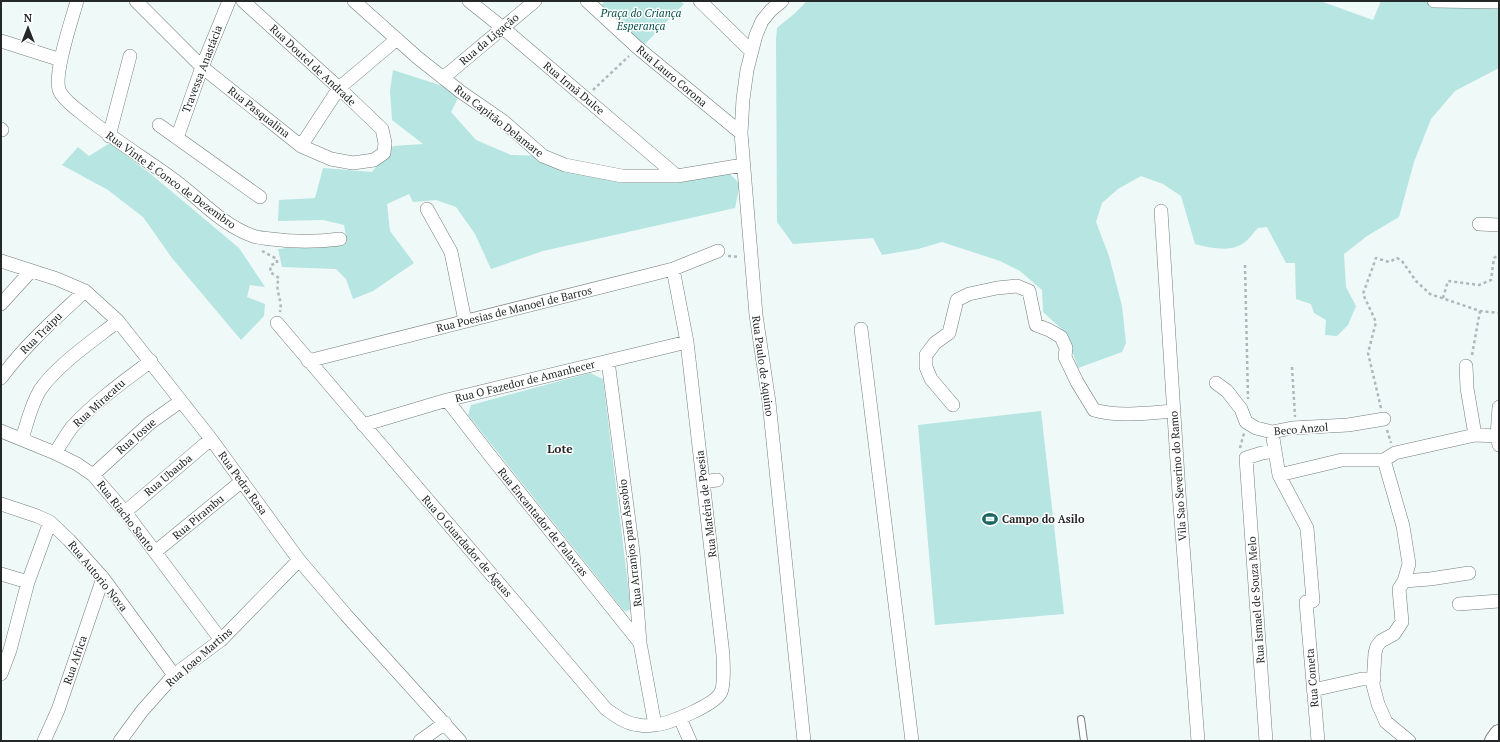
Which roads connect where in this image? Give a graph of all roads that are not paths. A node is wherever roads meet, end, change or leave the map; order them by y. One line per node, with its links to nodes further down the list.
1 (77, 1): 18 (street, Rua Vinte E Conco de Dezembro)
2 (136, 1): 19 (street, Rua Pasqualina)
3 (229, 1): 19 (street, Travessa Anastácia)
4 (243, 1): 21 (street, Rua Doutel de Andrade)
5 (354, 1): 14 (street, Rua Capitão Delamare)
6 (469, 1): 13 (street, Rua Irmã Dulce)
7 (534, 1): 13 (street, Rua da Ligação)
8 (587, 1): 24 (street, Rua Lauro Corona)
9 (700, 1): 16 (street)
10 (782, 1): 16 (street, Rua Paulo de Aquino)
11 (1434, 1): 12 (street)
12 (1499, 2)
13 (503, 28): 20 (street, Rua da Ligação); 29 (street, Rua Irmã Dulce)
14 (397, 39): 20 (street, Rua Capitão Delamare); 21 (street)
15 (1, 41): 18 (street)
16 (751, 51): 24 (street, Rua Paulo de Aquino)
17 (130, 56): 25 (street)
18 (61, 60): 25 (street, Rua Vinte E Conco de Dezembro)
19 (202, 67): 26 (street, Travessa Anastácia); 27 (street, Rua Pasqualina)
20 (443, 78): 29 (street, Rua Capitão Delamare)
21 (339, 88): 23 (street, Rua Doutel de Andrade); 27 (street)
22 (159, 125): 26 (street)
23 (382, 129): 27 (street, Rua Pasqualina)
24 (741, 134): 28 (street, Rua Paulo de Aquino)
25 (109, 136): 35 (street, Rua Vinte E Conco de Dezembro)
26 (177, 138): 30 (street)
27 (301, 146)
28 (743, 164): 29 (street, Rua Capitão Delamare); 103 (street, Rua Paulo de Aquino)
29 (677, 176)
30 (260, 197)
31 (426, 209): 43 (street)
32 (1161, 211): 57 (street, Vila Sao Severino do Ramo)
33 (1479, 224): 34 (street)
34 (1499, 225)
35 (340, 239)
36 (718, 250): 38 (street, Rua Poesias de Manoel de Barros)
37 (1, 261): 39 (street, Rua Pedra Rasa)
38 (673, 269): 43 (street, Rua Poesias de Manoel de Barros); 46 (street, Rua Matéria de Poesia)
39 (30, 272): 40 (street, Rua Pedra Rasa); 41 (street)
40 (85, 291): 42 (street, Rua Pedra Rasa); 51 (street, Rua Traipu)
41 (1, 304)
42 (118, 320): 47 (street, Rua Pedra Rasa); 63 (street)
43 (465, 321): 48 (street, Rua Poesias de Manoel de Barros)
44 (277, 323): 48 (street, Rua O Guardador de Águas)
45 (861, 329): 104 (street)
46 (687, 342): 49 (street, Rua O Fazedor de Amanhecer); 73 (street, Rua Matéria de Poesia)
47 (151, 361): 54 (street, Rua Pedra Rasa); 67 (street, Rua Miracatu)
48 (308, 361): 59 (street, Rua O Guardador de Águas)
49 (608, 361): 53 (street, Rua O Fazedor de Amanhecer); 87 (street, Rua Arranjos para Assobio)
50 (1466, 366): 62 (street)
51 (1, 378)
52 (1216, 383): 61 (street, Beco Anzol)
53 (447, 400): 59 (street, Rua O Fazedor de Amanhecer); 87 (street, Rua Encantador de Palavras)
54 (181, 401): 64 (street, Rua Pedra Rasa); 69 (street, Rua Josue)
55 (953, 405): 57 (street)
56 (1499, 407): 65 (street)
57 (1174, 411): 106 (street, Vila Sao Severino do Ramo)
58 (1384, 419): 61 (street, Beco Anzol)
59 (363, 425): 96 (street, Rua O Guardador de Águas)
60 (1, 431): 63 (street, Rua Riacho Santo)
61 (1272, 432): 66 (street)
62 (1475, 435): 65 (street); 68 (street)
63 (22, 439): 67 (street, Rua Riacho Santo)
64 (211, 439): 72 (street, Rua Pedra Rasa); 75 (street, Rua Ubauba)
65 (1498, 441)
66 (1275, 451): 70 (street); 107 (street, Rua Ismael de Souza Melo)
67 (55, 453): 69 (street, Rua Riacho Santo)
68 (1390, 456): 70 (street); 82 (street)
69 (93, 475): 75 (street, Rua Riacho Santo)
70 (1279, 475): 92 (street, Rua Cometa)
71 (717, 480): 73 (street)
72 (242, 481): 77 (street, Rua Pirambu); 78 (street, Rua Pedra Rasa)
73 (703, 482): 93 (street, Rua Matéria de Poesia)
74 (1, 504): 76 (street, Rua Autorio Nova)
75 (125, 512): 77 (street, Rua Riacho Santo)
76 (50, 522): 81 (street, Rua Autorio Nova); 83 (street)
77 (155, 552): 86 (street, Rua Riacho Santo)
78 (299, 560): 86 (street, Rua Joao Martins); 95 (street, Rua Pedra Rasa)
79 (1469, 573): 82 (street)
80 (1, 574): 83 (street)
81 (103, 578): 90 (street, Rua Autorio Nova); 98 (street, Rua Africa)
82 (1404, 581): 91 (street)
83 (28, 582): 88 (street)
84 (1499, 601): 85 (street)
85 (1459, 604)
86 (221, 640): 90 (street, Rua Joao Martins)
87 (640, 643): 96 (street, Rua Arranjos para Assobio)
88 (6, 648): 89 (street)
89 (1, 674)
90 (174, 675): 99 (street, Rua Joao Martins)
91 (1374, 679): 92 (street); 109 (street)
92 (1313, 690): 108 (street, Rua Cometa)
93 (680, 718): 96 (street, Rua O Guardador de Águas); 102 (street)
94 (1081, 719): 105 (lane)
95 (445, 723): 100 (street); 101 (street, Rua Pedra Rasa)
96 (655, 725)
97 (1499, 734): 110 (main road)
98 (44, 741)
99 (120, 741)
100 (420, 741)
101 (460, 741)
102 (690, 741)
103 (804, 741)
104 (912, 741)
105 (1084, 741)
106 (1198, 741)
107 (1266, 741)
108 (1318, 741)
109 (1409, 741)
110 (1494, 741)

